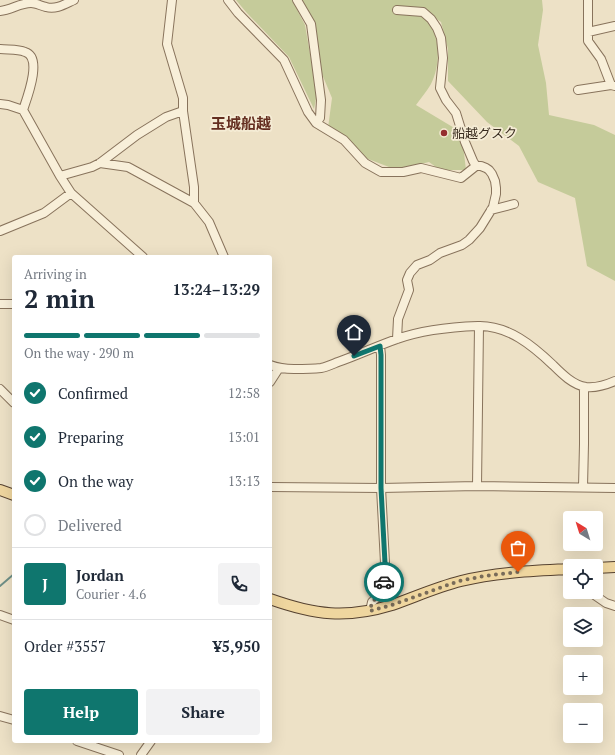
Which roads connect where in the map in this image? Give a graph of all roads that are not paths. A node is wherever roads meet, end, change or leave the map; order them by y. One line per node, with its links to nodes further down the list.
1 (74, 0): 7 (street)
2 (172, 0): 15 (street)
3 (228, 0): 16 (street)
4 (297, 0): 16 (street)
5 (588, 0): 9 (street)
6 (397, 10): 18 (street)
7 (0, 11)
8 (615, 26): 9 (street)
9 (588, 32): 11 (street)
10 (0, 49): 14 (street)
11 (613, 86): 12 (street)
12 (578, 90)
13 (0, 104): 14 (street)
14 (23, 110): 19 (street)
15 (184, 111): 17 (street); 21 (street)
16 (316, 123): 18 (street)
17 (100, 163): 19 (street); 21 (street)
18 (476, 166): 23 (street)
19 (60, 176): 20 (street)
20 (72, 193): 24 (street); 25 (street)
21 (194, 203): 26 (street)
22 (514, 204): 23 (street)
23 (491, 210): 30 (street)
24 (0, 231)
25 (141, 255)
26 (223, 255)
27 (0, 304): 28 (street)
28 (12, 304)
29 (479, 326): 30 (street); 36 (street); 39 (street)
30 (398, 339): 31 (street)
31 (380, 346): 33 (street); 42 (street)
32 (272, 366): 33 (street)
33 (279, 368): 34 (street)
34 (272, 379)
35 (615, 381): 36 (street)
36 (584, 387): 41 (street)
37 (0, 389): 38 (street)
38 (12, 401)
39 (477, 486): 41 (street); 42 (street)
40 (272, 487): 42 (street)
41 (583, 487): 43 (street)
42 (381, 488): 52 (street)
43 (615, 488)
44 (0, 490): 45 (main road)
45 (12, 494)
46 (615, 567): 47 (main road)
47 (603, 568)
48 (563, 569): 52 (main road)
49 (600, 599): 51 (street)
50 (272, 600): 52 (main road)
51 (615, 606)
52 (370, 611)
53 (0, 615): 54 (street)
54 (12, 619)
55 (0, 716): 56 (street)
56 (12, 719)
57 (83, 743): 59 (street)
58 (150, 743): 60 (street)
59 (119, 755)
60 (142, 755)

